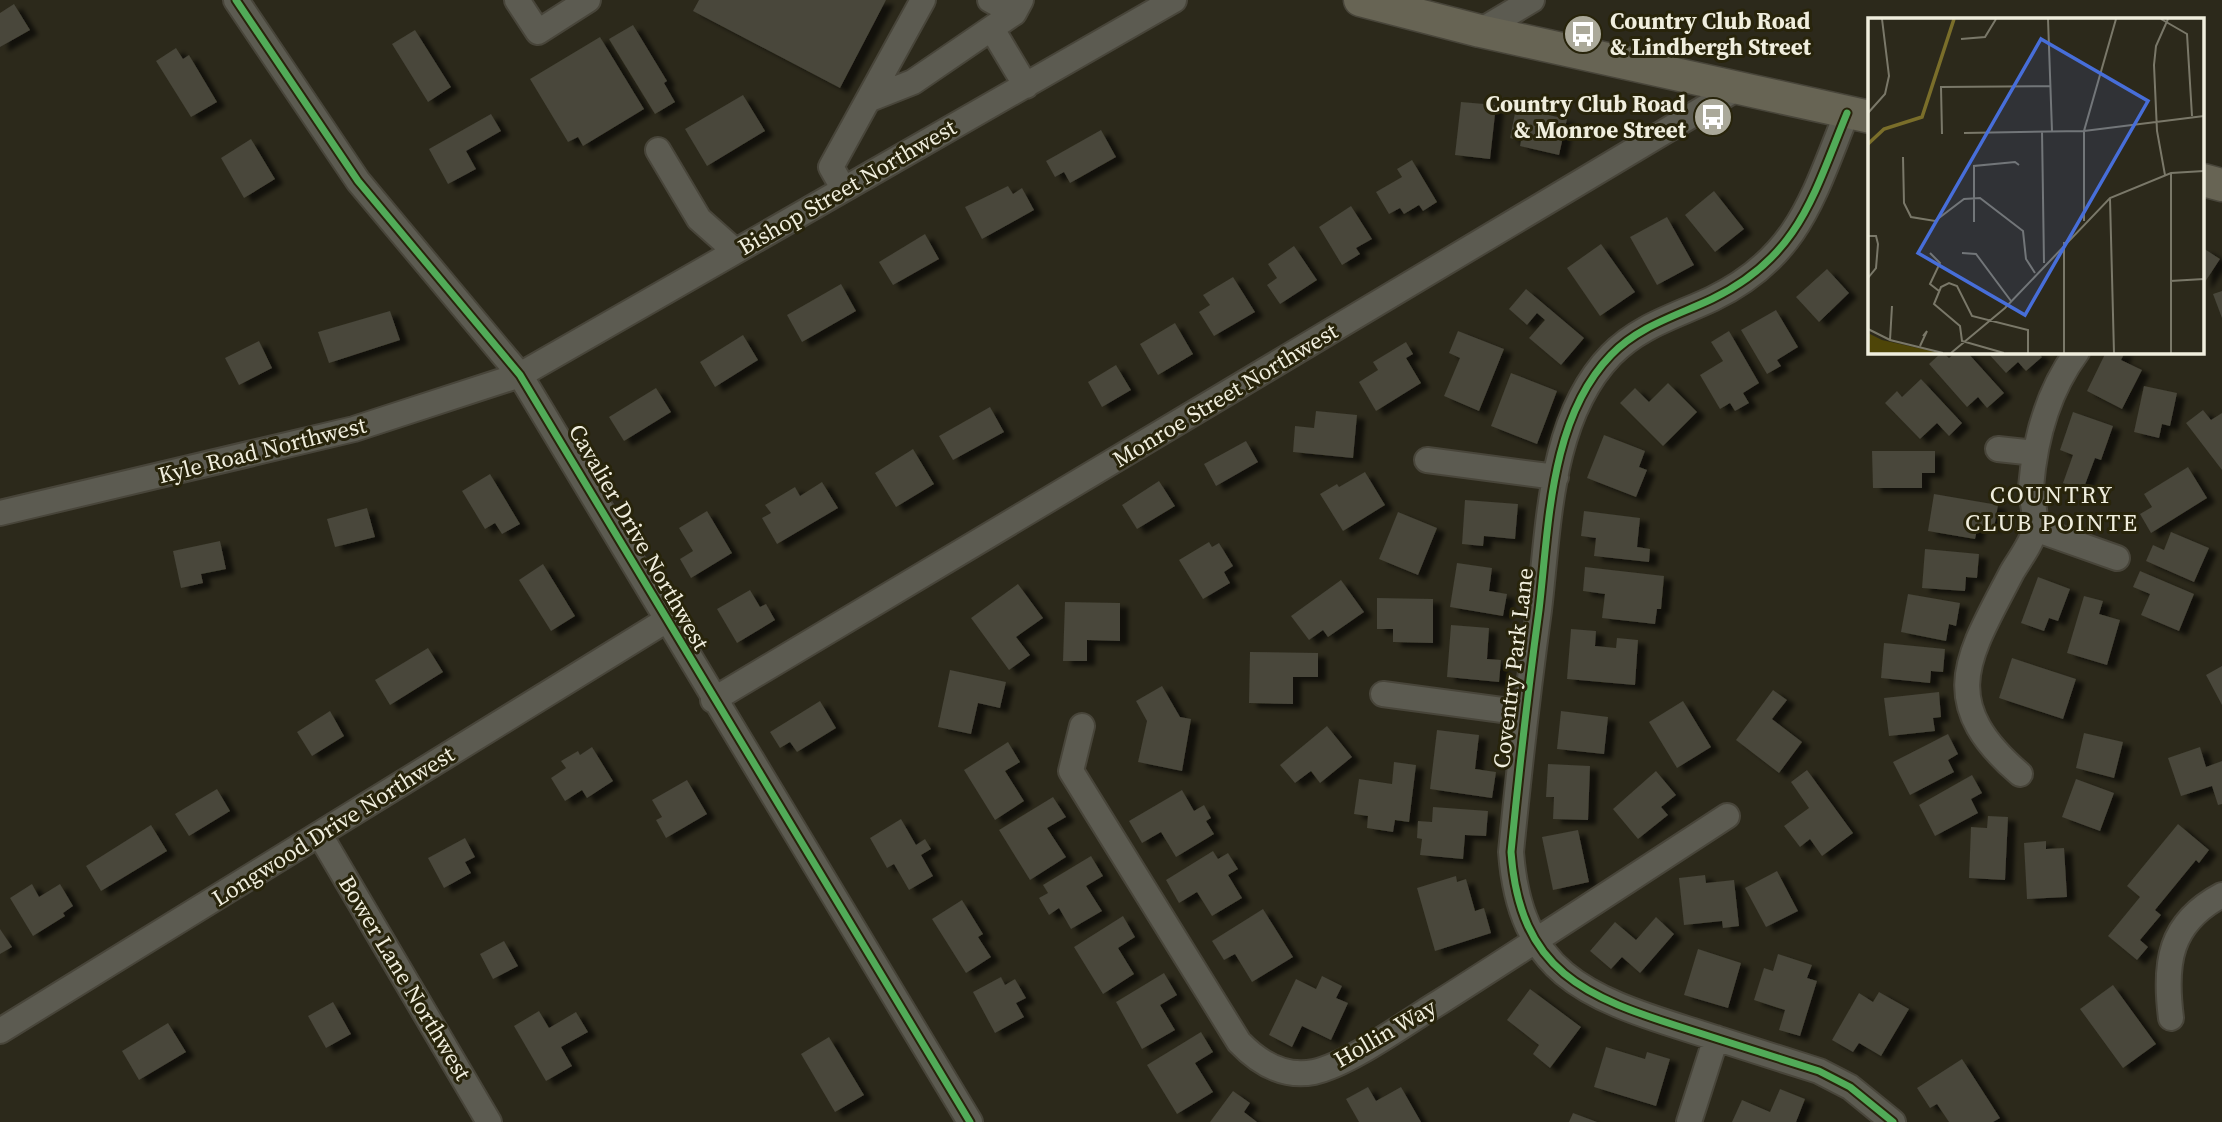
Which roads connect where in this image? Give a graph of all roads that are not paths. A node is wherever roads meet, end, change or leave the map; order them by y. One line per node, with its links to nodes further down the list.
1 (236, 0): 22 (street, Cavalier Drive Northwest)
2 (517, 0): 3 (street)
3 (588, 0)
4 (923, 0): 14 (street)
5 (990, 0): 9 (street)
6 (1174, 0): 12 (street, Bishop Street Northwest)
7 (1360, 0): 11 (main road)
8 (1532, 0): 11 (street)
9 (1017, 7): 10 (street)
10 (992, 29): 12 (street); 14 (street)
11 (1480, 30): 13 (main road)
12 (1026, 86): 19 (street, Bishop Street Northwest)
13 (1736, 89): 15 (main road); 32 (street, Monroe Street Northwest)
14 (870, 99): 19 (street)
15 (1859, 115): 26 (street, Coventry Park Lane)
16 (657, 150): 20 (street)
17 (2204, 180): 18 (main road)
18 (2222, 185)
19 (843, 188): 20 (street, Bishop Street Northwest)
20 (735, 251): 22 (street, Bishop Street Northwest)
21 (2076, 354): 24 (street)
22 (520, 375): 27 (street, Kyle Road Northwest); 30 (street, Cavalier Drive Northwest)
23 (1998, 449): 24 (street)
24 (2035, 453): 28 (street)
25 (1427, 460): 26 (street)
26 (1556, 477): 33 (street, Coventry Park Lane)
27 (0, 513)
28 (2035, 530): 29 (street); 35 (street)
29 (2117, 558)
30 (665, 621): 32 (street, Cavalier Drive Northwest); 37 (street, Longwood Drive Northwest)
31 (1383, 694): 33 (street)
32 (713, 700): 44 (street, Cavalier Drive Northwest)
33 (1525, 713): 39 (street, Coventry Park Lane)
34 (1082, 726): 39 (street, Hollin Way)
35 (2020, 774)
36 (1727, 816): 39 (street, Hollin Way)
37 (320, 835): 41 (street, Longwood Drive Northwest); 43 (street, Bower Lane Northwest)
38 (2222, 895): 40 (street)
39 (1536, 941): 42 (street, Coventry Park Lane)
40 (2171, 1018)
41 (0, 1031)
42 (1716, 1038): 45 (street); 46 (street, Coventry Park Lane)
43 (489, 1122)
44 (970, 1122)
45 (1689, 1122)
46 (1893, 1122)

